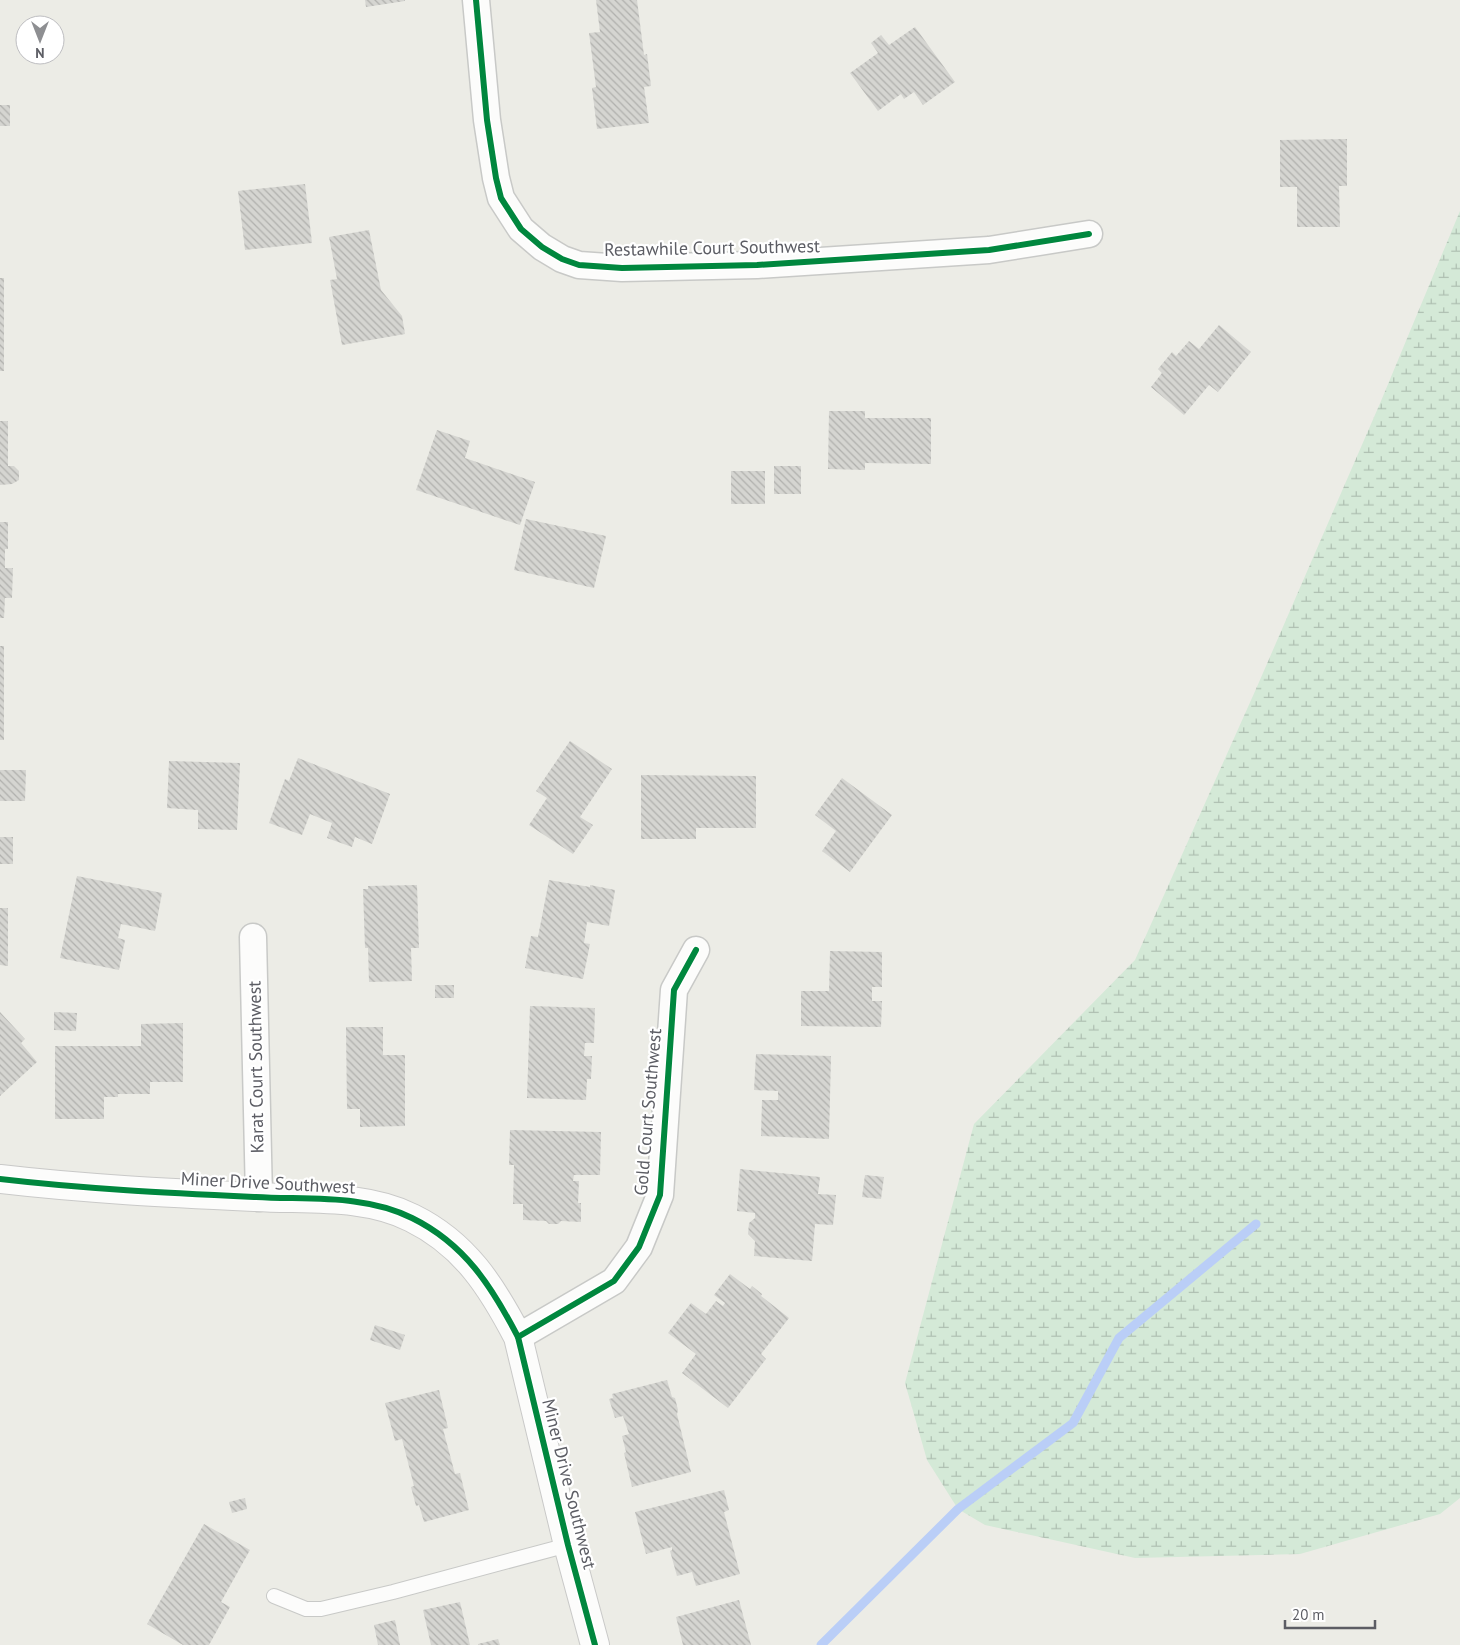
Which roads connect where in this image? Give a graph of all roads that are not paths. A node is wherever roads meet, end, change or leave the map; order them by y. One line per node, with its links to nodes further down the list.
1 (476, 0): 2 (street, Restawhile Court Southwest)
2 (1089, 234)
3 (253, 937): 6 (street, Karat Court Southwest)
4 (696, 950): 7 (street, Gold Court Southwest)
5 (0, 1179): 6 (street, Miner Drive Southwest)
6 (259, 1198): 7 (street, Miner Drive Southwest)
7 (518, 1337): 8 (street, Miner Drive Southwest)
8 (568, 1545): 9 (lane); 10 (street, Miner Drive Southwest)
9 (274, 1596)
10 (595, 1645)

